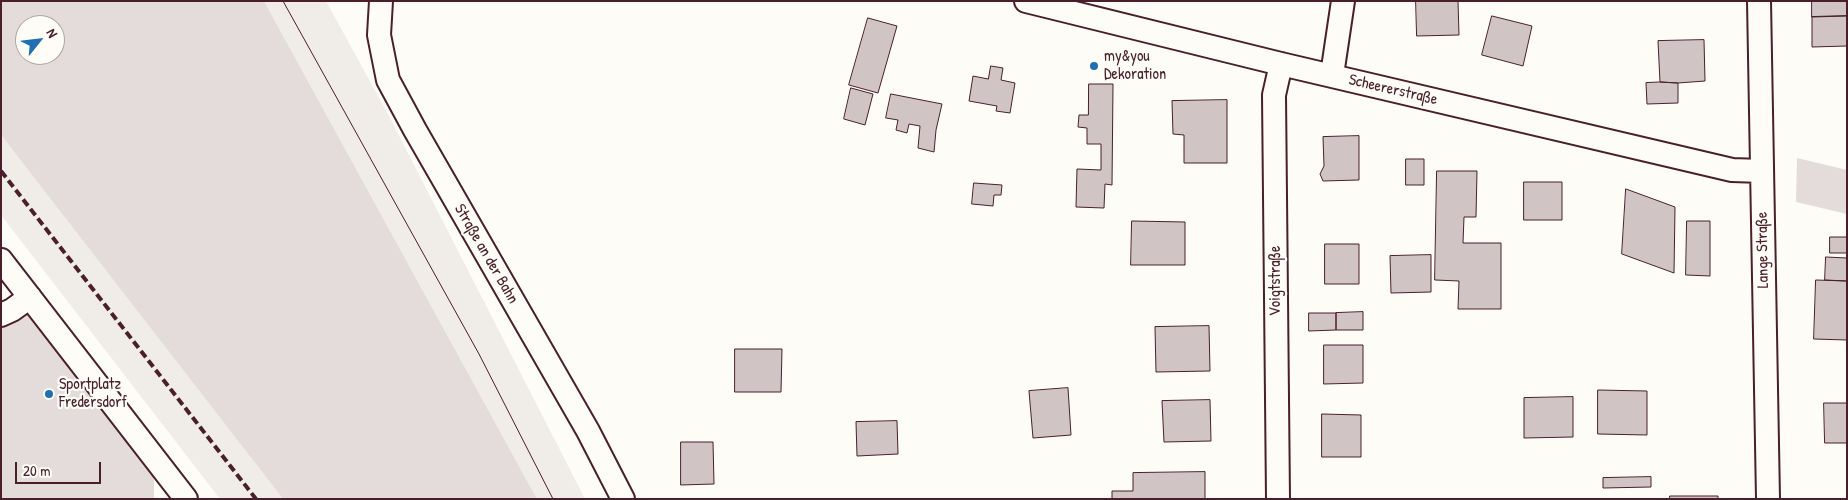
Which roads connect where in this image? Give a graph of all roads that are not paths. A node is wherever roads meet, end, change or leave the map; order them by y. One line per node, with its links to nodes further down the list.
1 (381, 1): 12 (street, Straße an der Bahn)
2 (1026, 1): 5 (street, Scheererstraße)
3 (1343, 1): 6 (street)
4 (1759, 1): 7 (street, Lange Straße)
5 (1281, 64): 6 (street, Scheererstraße); 13 (street, Voigtstraße)
6 (1332, 76): 7 (street, Scheererstraße)
7 (1762, 171): 14 (street, Lange Straße)
8 (1, 260): 9 (street)
9 (30, 297): 10 (street); 11 (street)
10 (1, 316)
11 (186, 499)
12 (623, 499)
13 (1278, 499)
14 (1768, 499)

